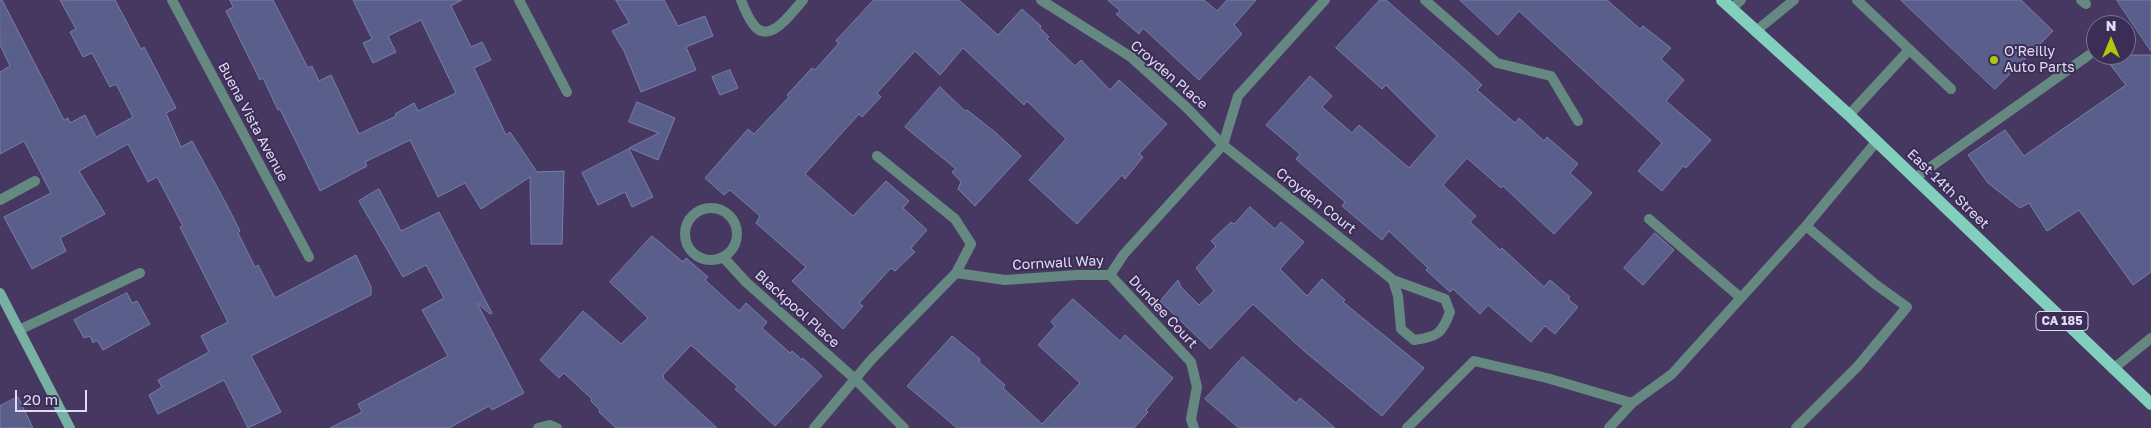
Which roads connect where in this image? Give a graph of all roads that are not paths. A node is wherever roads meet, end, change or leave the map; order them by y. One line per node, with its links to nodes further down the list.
1 (172, 0): 26 (street, Buena Vista Avenue)
2 (519, 0): 15 (street)
3 (740, 0): 4 (street)
4 (803, 0)
5 (1041, 0): 19 (street, Croyden Place)
6 (1325, 0): 19 (street, Cornwall Way)
7 (1425, 0): 17 (street)
8 (1794, 0): 11 (street)
9 (1857, 0): 12 (street)
10 (1731, 3): 11 (main road, East 14th Street / CA 185)
11 (1756, 31): 16 (main road, East 14th Street / CA 185)
12 (1909, 50): 14 (street); 16 (street)
13 (2086, 58): 21 (street)
14 (1951, 89)
15 (567, 92)
16 (1849, 115): 18 (main road, East 14th Street / CA 185)
17 (1578, 121)
18 (1877, 142): 21 (main road, East 14th Street / CA 185); 25 (street)
19 (1223, 145): 30 (street, Cornwall Way); 31 (street, Croyden Court)
20 (878, 156): 29 (street)
21 (1915, 178): 36 (main road, East 14th Street / CA 185)
22 (34, 181): 23 (street)
23 (0, 200)
24 (1649, 219): 33 (street)
25 (1806, 226): 33 (street); 48 (street)
26 (309, 256)
27 (723, 256): 27 (street); 37 (street, Blackpool Place)
28 (140, 273): 34 (street)
29 (956, 273): 30 (street, Cornwall Way); 37 (street)
30 (1110, 276): 45 (street, Dundee Court)
31 (1393, 280): 31 (street, Croyden Court)
32 (0, 293): 34 (street)
33 (1741, 298): 38 (street)
34 (20, 330): 40 (street)
35 (2151, 338): 36 (street)
36 (2113, 369): 39 (main road, East 14th Street / CA 185)
37 (855, 379): 43 (street); 44 (street, Blackpool Place)
38 (1632, 403): 46 (street); 47 (street)
39 (2151, 404)
40 (70, 428)
41 (538, 428): 42 (street)
42 (557, 428)
43 (814, 428)
44 (904, 428)
45 (1194, 428)
46 (1407, 428)
47 (1610, 428)
48 (1796, 428)

